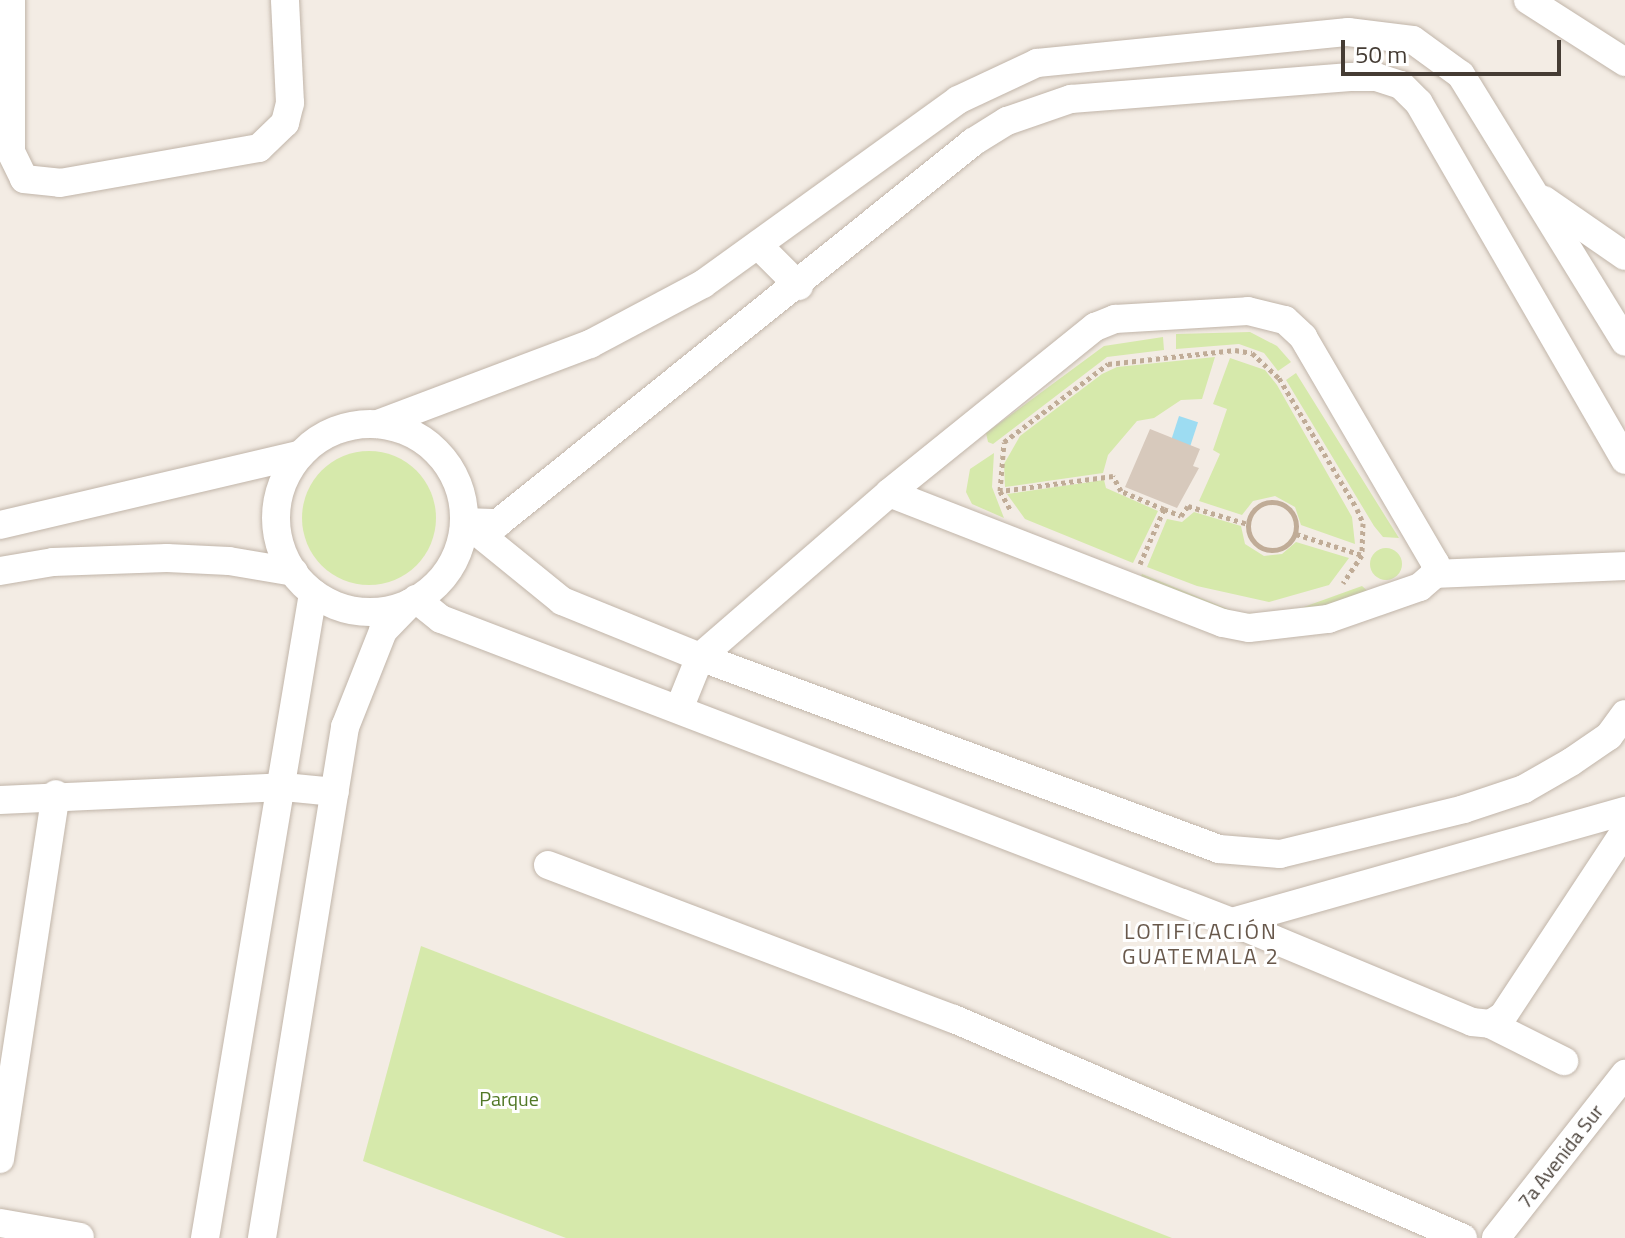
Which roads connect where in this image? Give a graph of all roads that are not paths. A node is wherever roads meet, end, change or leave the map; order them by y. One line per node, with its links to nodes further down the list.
1 (11, 0): 2 (street)
2 (285, 0)
3 (1528, 0): 5 (street)
4 (1211, 45): 6 (street); 7 (street); 8 (street)
5 (1625, 62)
6 (1219, 87): 10 (street); 14 (street)
7 (1535, 194): 9 (street); 11 (street)
8 (758, 245): 10 (street); 12 (street)
9 (1625, 256)
10 (799, 286): 16 (street)
11 (1625, 342)
12 (378, 424): 13 (street); 16 (street)
13 (299, 455): 17 (street); 20 (street)
14 (1625, 460)
15 (889, 493): 21 (street); 21 (street); 24 (street)
16 (465, 522): 23 (street); 24 (street)
17 (0, 525)
18 (1625, 566): 21 (street)
19 (0, 571): 20 (street)
20 (294, 572): 22 (street)
21 (1435, 574)
22 (313, 593): 23 (street); 27 (street)
23 (413, 601): 25 (street); 28 (street)
24 (700, 657): 25 (street); 26 (street)
25 (679, 709): 34 (street)
26 (1625, 714)
27 (284, 787): 28 (street); 29 (street); 41 (street)
28 (335, 792): 42 (street)
29 (56, 794): 30 (street); 38 (street)
30 (0, 800)
31 (1625, 811): 34 (street)
32 (1625, 831): 35 (street)
33 (548, 865): 43 (street)
34 (1232, 922): 35 (street)
35 (1490, 1024): 36 (street)
36 (1564, 1061)
37 (1625, 1074): 44 (street, 7a Avenida Sur)
38 (0, 1159)
39 (0, 1223): 40 (street)
40 (80, 1237)
41 (205, 1238)
42 (262, 1238)
43 (1463, 1238)
44 (1496, 1238)

